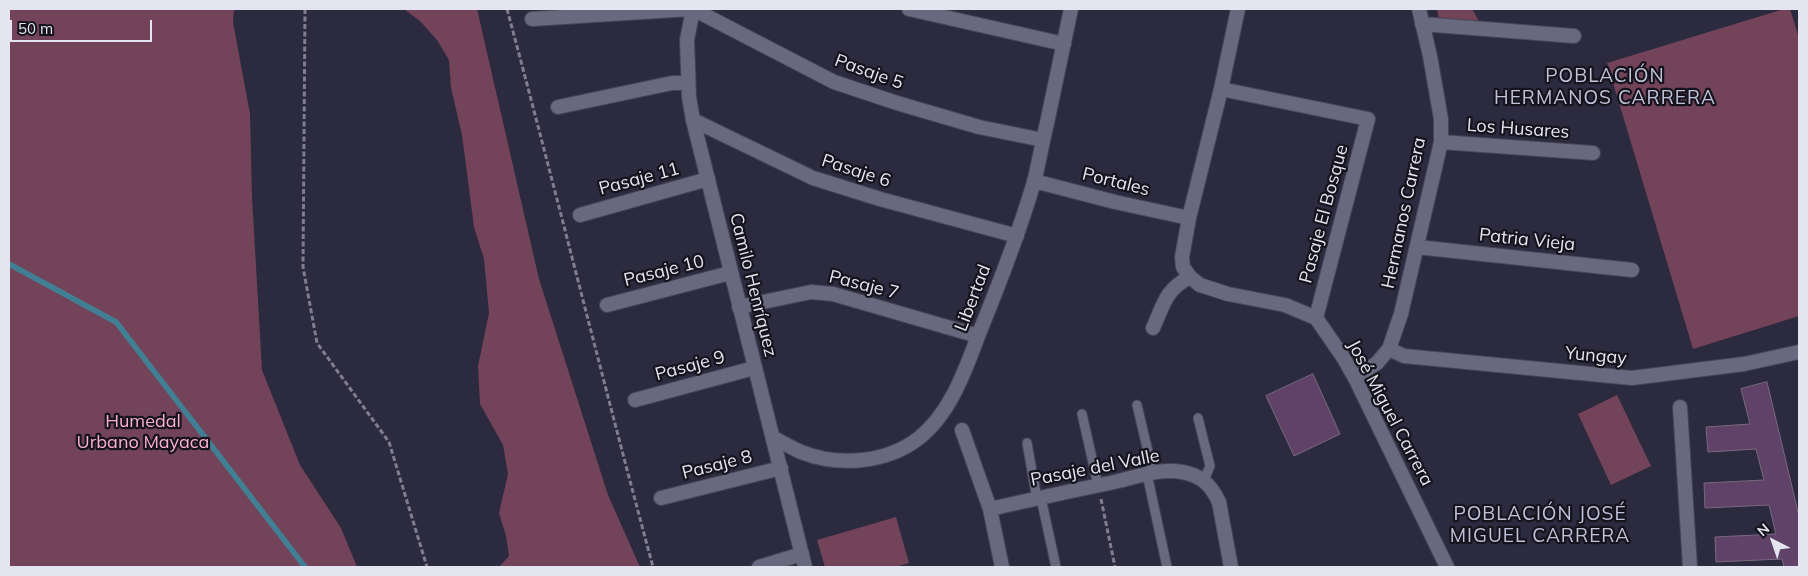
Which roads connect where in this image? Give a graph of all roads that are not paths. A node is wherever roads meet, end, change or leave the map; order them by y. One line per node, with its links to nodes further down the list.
1 (692, 9): 6 (street); 10 (street, Camilo Henríquez); 14 (street, Pasaje 5)
2 (909, 9): 9 (street)
3 (1071, 9): 9 (street, Libertad)
4 (1238, 9): 11 (street)
5 (1419, 9): 7 (street, Hermanos Carrera)
6 (532, 19)
7 (1422, 24): 8 (street); 15 (street, Hermanos Carrera)
8 (1574, 36)
9 (1064, 44): 14 (street, Libertad)
10 (688, 82): 12 (street); 13 (street, Camilo Henríquez)
11 (1221, 89): 20 (street); 28 (street, Pasaje El Bosque)
12 (558, 107)
13 (693, 120): 17 (street, Camilo Henríquez); 21 (street, Pasaje 6)
14 (1043, 140): 18 (street, Libertad)
15 (1441, 142): 16 (street, Los Husares); 22 (street, Hermanos Carrera)
16 (1593, 153)
17 (708, 179): 19 (street, Pasaje 11); 24 (street, Camilo Henríquez)
18 (1034, 181): 20 (street, Portales); 21 (street, Libertad)
19 (580, 215)
20 (1189, 218): 25 (street)
21 (1017, 236): 30 (street, Libertad)
22 (1418, 247): 23 (street, Patria Vieja); 31 (street, Hermanos Carrera)
23 (1632, 270)
24 (730, 273): 26 (street, Pasaje 10); 27 (street, Camilo Henríquez)
25 (1190, 277): 28 (street); 29 (street)
26 (607, 305)
27 (739, 308): 30 (street, Pasaje 7); 33 (street, Camilo Henríquez)
28 (1316, 318): 34 (street, José Miguel Carrera)
29 (1154, 328)
30 (978, 336): 41 (street, Libertad)
31 (1389, 349): 32 (street, Yungay); 34 (street, Hermanos Carrera)
32 (1799, 352)
33 (754, 368): 35 (street, Pasaje 9); 41 (street, Camilo Henríquez)
34 (1355, 378): 56 (street, José Miguel Carrera)
35 (635, 400)
36 (1137, 405): 44 (lane)
37 (1680, 407): 57 (street)
38 (1082, 414): 46 (lane)
39 (1198, 418): 45 (lane)
40 (962, 430): 49 (street)
41 (774, 438): 43 (street, Camilo Henríquez)
42 (1027, 442): 48 (lane)
43 (781, 468): 47 (street, Pasaje 8); 50 (street, Camilo Henríquez)
44 (1150, 474): 45 (street, Pasaje del Valle); 46 (street, Pasaje del Valle); 54 (lane)
45 (1204, 480): 55 (street)
46 (1098, 485): 48 (street, Pasaje del Valle)
47 (661, 498)
48 (1039, 498): 49 (street, Pasaje del Valle); 53 (lane)
49 (990, 509): 52 (street)
50 (804, 561): 51 (street)
51 (759, 567)
52 (1002, 567)
53 (1056, 567)
54 (1167, 567)
55 (1231, 567)
56 (1447, 567)
57 (1690, 567)

